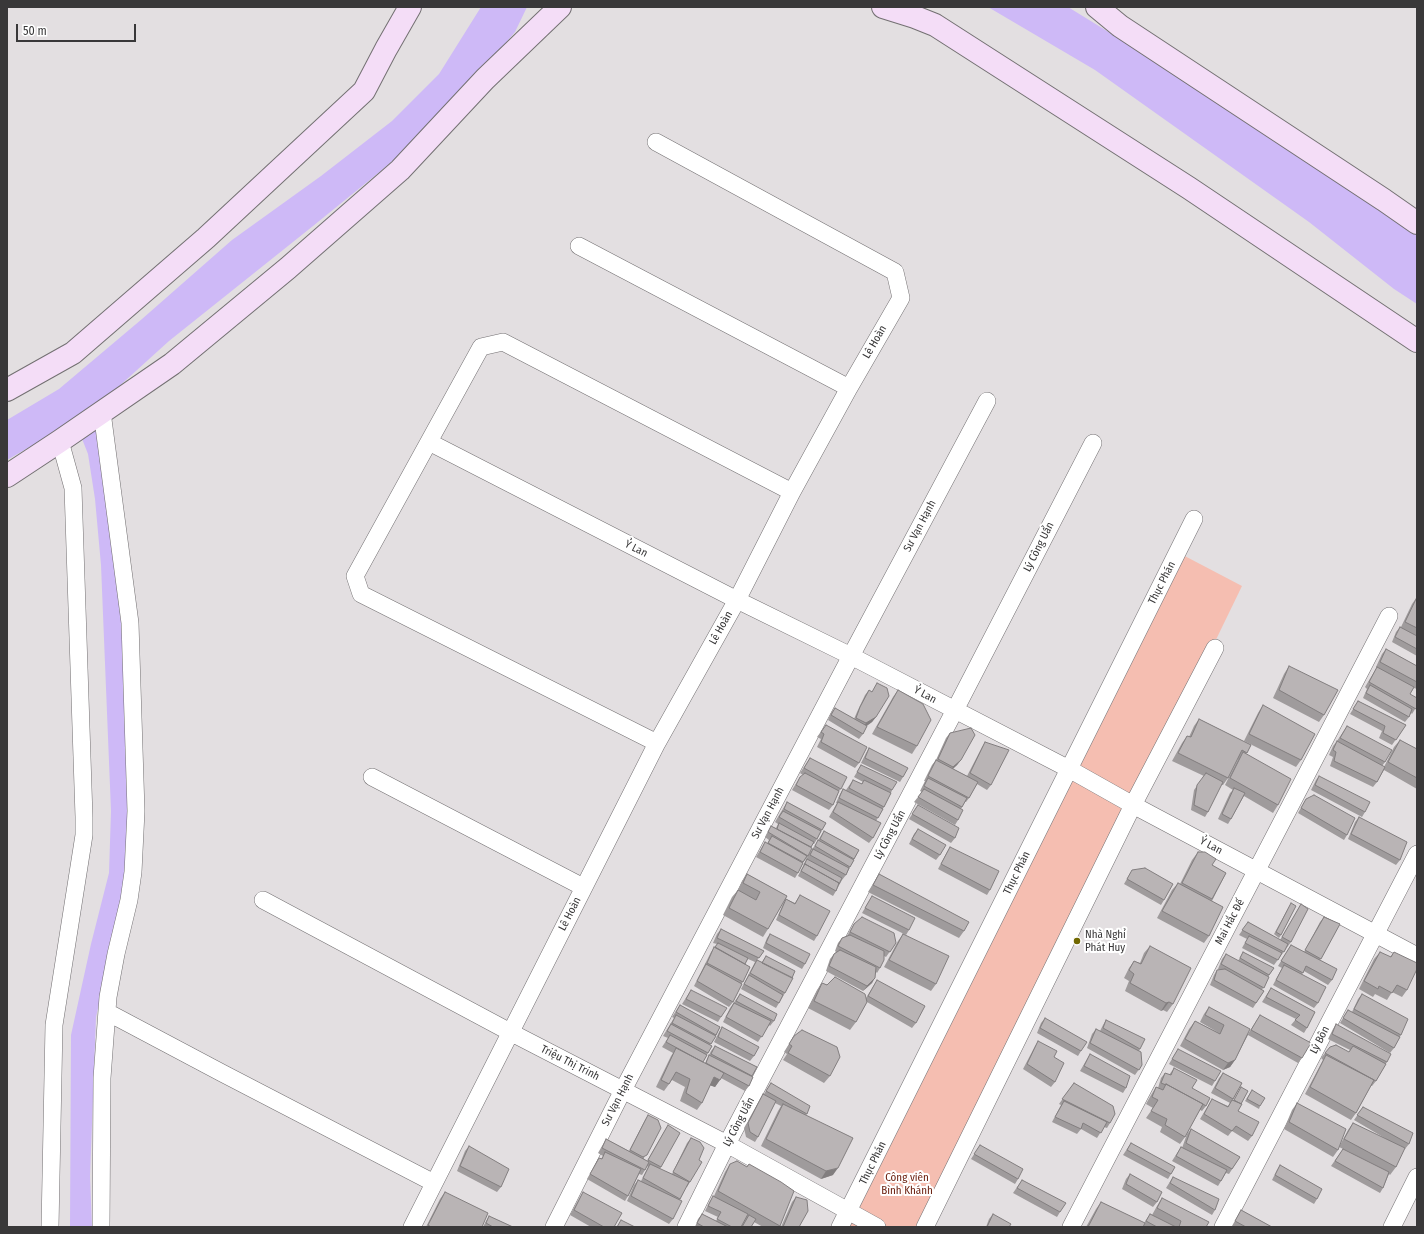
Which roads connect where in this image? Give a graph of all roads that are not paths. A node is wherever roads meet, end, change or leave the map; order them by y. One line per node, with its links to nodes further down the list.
1 (410, 7): 10 (street)
2 (560, 7): 12 (street)
3 (883, 7): 8 (street)
4 (1097, 7): 6 (street)
5 (656, 142): 9 (street, Lê Hoàn)
6 (1417, 223)
7 (579, 246): 9 (street)
8 (1417, 341)
9 (849, 388): 17 (street, Lê Hoàn)
10 (7, 390)
11 (987, 401): 22 (street, Sư Vạn Hạnh)
12 (100, 413): 13 (street); 34 (street)
13 (66, 436): 16 (street); 41 (street)
14 (429, 442): 17 (street); 19 (street, Ỷ Lan); 24 (street)
15 (1093, 443): 23 (street, Lý Công Uẩn)
16 (7, 476)
17 (792, 492): 19 (street, Lê Hoàn)
18 (1194, 519): 25 (street, Thục Phán)
19 (737, 600): 22 (street, Ỷ Lan); 24 (street, Lê Hoàn)
20 (1389, 616): 29 (street, Mai Hắc Đế)
21 (1214, 648): 27 (street)
22 (851, 656): 23 (street, Ỷ Lan); 36 (street, Sư Vạn Hạnh)
23 (955, 710): 25 (street, Ỷ Lan); 37 (street, Lý Công Uẩn)
24 (657, 743): 30 (street, Lê Hoàn)
25 (1069, 769): 27 (street, Ỷ Lan); 40 (street, Thục Phán)
26 (372, 777): 30 (street)
27 (1133, 805): 29 (street, Ỷ Lan); 48 (street)
28 (1417, 854): 32 (street, Lý Bôn)
29 (1257, 870): 32 (street, Ỷ Lan); 49 (street, Mai Hắc Đế)
30 (583, 887): 35 (street, Lê Hoàn)
31 (263, 900): 35 (street, Triệu Thị Trinh)
32 (1375, 933): 33 (street, Ỷ Lan); 50 (street, Lý Bôn)
33 (1417, 956)
34 (107, 1012): 39 (street); 42 (street)
35 (510, 1032): 36 (street, Triệu Thị Trinh); 39 (street, Lê Hoàn)
36 (623, 1090): 37 (street, Triệu Thị Trinh); 44 (street, Sư Vạn Hạnh)
37 (727, 1144): 40 (street, Triệu Thị Trinh); 45 (street, Lý Công Uẩn)
38 (1417, 1177): 51 (street)
39 (434, 1183): 43 (street, Lê Hoàn)
40 (848, 1212): 46 (street, Thục Phán); 47 (street, Triệu Thị Trinh)
41 (50, 1227)
42 (101, 1227)
43 (412, 1227)
44 (554, 1227)
45 (686, 1227)
46 (840, 1227)
47 (877, 1227)
48 (925, 1227)
49 (1071, 1227)
50 (1223, 1227)
51 (1392, 1227)

